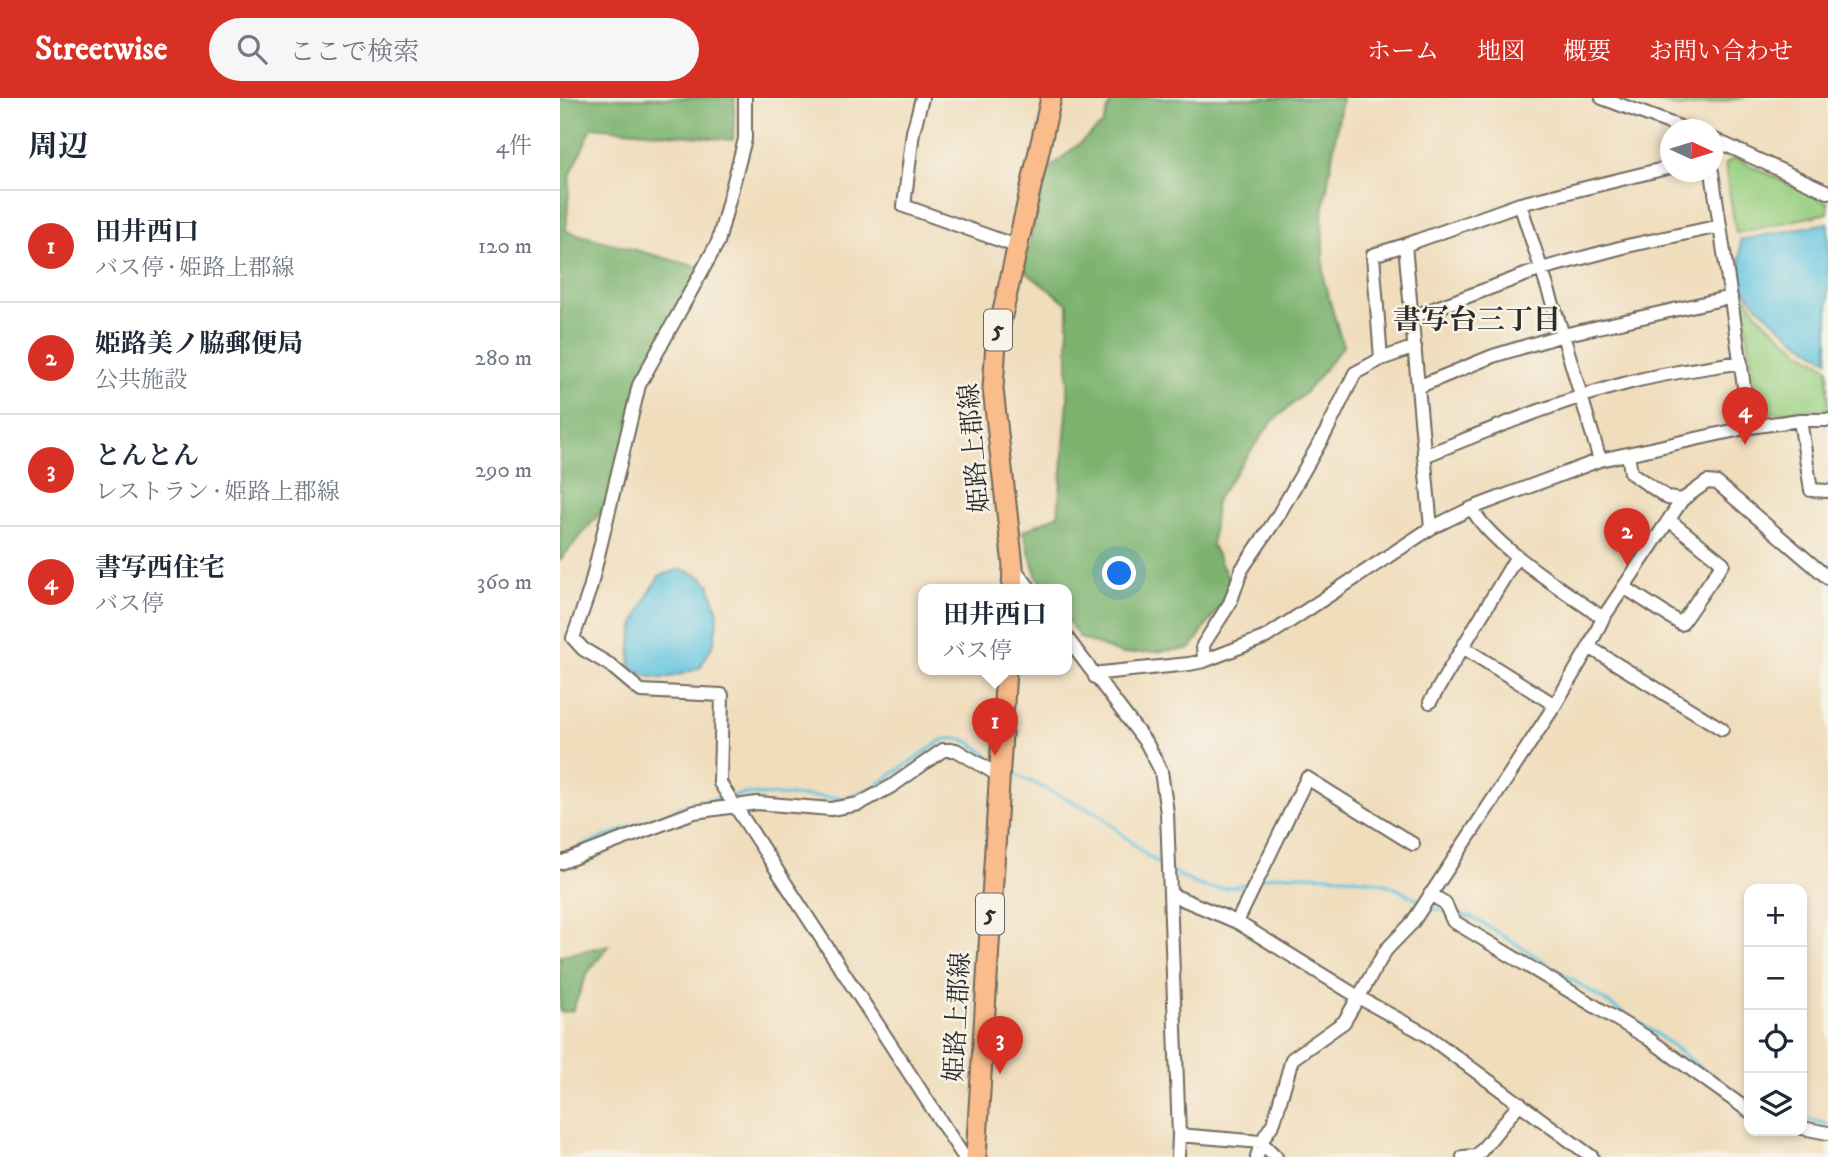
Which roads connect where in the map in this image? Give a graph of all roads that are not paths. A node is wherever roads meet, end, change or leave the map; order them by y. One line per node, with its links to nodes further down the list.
1 (746, 98): 51 (street)
2 (922, 98): 12 (street)
3 (1051, 98): 12 (main road, 姫路上郡線 / 5)
4 (1602, 98): 5 (street)
5 (1660, 120)
6 (1723, 144): 9 (street)
7 (1660, 170): 10 (street)
8 (1713, 182): 11 (street)
9 (1828, 192)
10 (1520, 204): 13 (street); 14 (street)
11 (1720, 226): 14 (street); 15 (street)
12 (1016, 246): 35 (main road, 姫路上郡線 / 5)
13 (1405, 246): 16 (street); 19 (street)
14 (1541, 269): 16 (street); 17 (street)
15 (1731, 297): 17 (street); 20 (street)
16 (1412, 317): 18 (street)
17 (1563, 335): 21 (street); 22 (street)
18 (1415, 347): 19 (street); 21 (street)
19 (1381, 359): 44 (street)
20 (1741, 362): 22 (street); 25 (street)
21 (1420, 386): 27 (street)
22 (1581, 396): 27 (street); 28 (street)
23 (1800, 420): 24 (street); 25 (street); 29 (street)
24 (1828, 420)
25 (1750, 427): 26 (street)
26 (1628, 454): 28 (street); 30 (street)
27 (1424, 456): 33 (street)
28 (1600, 460): 31 (street)
29 (1828, 491)
30 (1682, 500): 32 (street); 36 (street)
31 (1472, 508): 33 (street); 34 (street)
32 (1669, 520): 39 (street); 39 (street)
33 (1432, 528): 44 (street)
34 (1517, 556): 40 (street); 43 (street)
35 (1013, 566): 37 (main road, 姫路上郡線 / 5); 38 (street)
36 (1828, 578)
37 (1012, 584)
38 (1026, 584)
39 (1623, 587): 40 (street)
40 (1603, 618): 42 (street)
41 (1072, 645): 46 (street)
42 (1589, 647): 48 (street); 49 (street)
43 (1464, 648): 47 (street); 48 (street)
44 (1204, 661): 46 (street)
45 (1006, 675): 50 (main road, 姫路上郡線 / 5)
46 (1095, 677): 54 (street)
47 (1430, 702)
48 (1555, 705): 55 (street)
49 (1722, 729)
50 (998, 775): 51 (street); 65 (main road, 姫路上郡線 / 5)
51 (736, 806): 53 (street); 64 (street)
52 (1413, 844): 56 (street)
53 (560, 863)
54 (1170, 894): 56 (street); 62 (street)
55 (1430, 894): 57 (street); 59 (street)
56 (1237, 922): 57 (street)
57 (1360, 998): 58 (street); 63 (street)
58 (1520, 1103): 69 (street); 70 (street)
59 (1744, 1107)
60 (1807, 1129): 61 (street)
61 (1828, 1133)
62 (1180, 1135): 63 (street); 66 (street)
63 (1261, 1142): 67 (street); 68 (street)
64 (964, 1157)
65 (976, 1157)
66 (1178, 1157)
67 (1257, 1157)
68 (1276, 1157)
69 (1463, 1157)
70 (1592, 1157)

